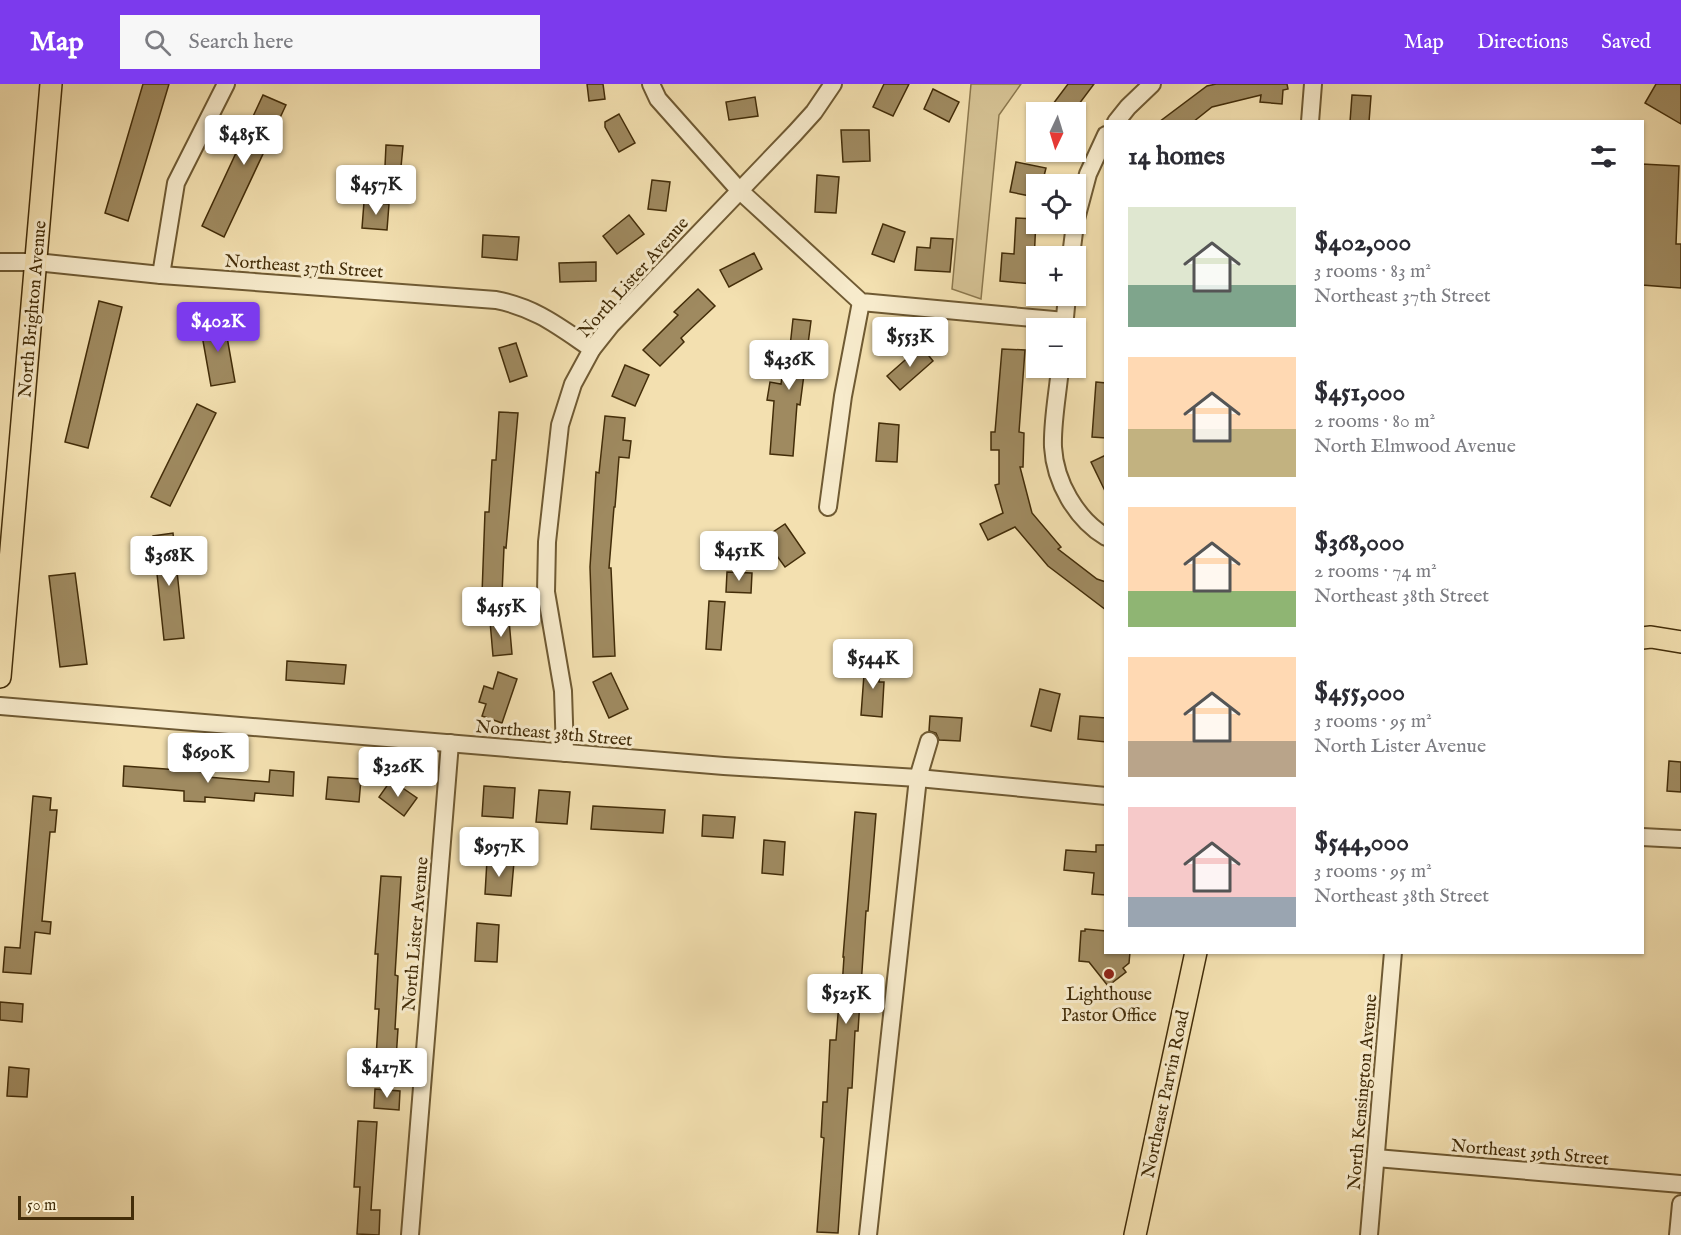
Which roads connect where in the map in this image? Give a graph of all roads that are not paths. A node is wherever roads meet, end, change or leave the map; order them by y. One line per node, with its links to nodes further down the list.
1 (51, 84): 13 (main road, North Brighton Avenue)
2 (226, 84): 14 (street)
3 (651, 84): 11 (street)
4 (833, 84): 11 (street, North Lister Avenue)
5 (1152, 84): 7 (street)
6 (1313, 84): 8 (street)
7 (1118, 120)
8 (1310, 120)
9 (1104, 139): 10 (street)
10 (1086, 182)
11 (739, 190): 15 (street); 17 (street, North Lister Avenue)
12 (0, 262): 13 (street, Northeast 37th Street)
13 (36, 262): 14 (street, Northeast 37th Street); 23 (main road, North Brighton Avenue)
14 (161, 275): 17 (street, Northeast 37th Street)
15 (861, 302): 16 (street); 19 (street)
16 (1026, 321)
17 (592, 349): 27 (street, North Lister Avenue)
18 (1059, 378): 20 (street)
19 (828, 507)
20 (1104, 536)
21 (1644, 638): 22 (main road)
22 (1681, 642)
23 (0, 677)
24 (0, 706): 26 (street, Northeast 38th Street)
25 (929, 741): 28 (street)
26 (450, 743): 27 (street, Northeast 38th Street); 37 (street, North Lister Avenue)
27 (565, 753): 28 (street, Northeast 38th Street)
28 (918, 778): 29 (street, Northeast 38th Street); 38 (street)
29 (1104, 796)
30 (1644, 837): 31 (street)
31 (1681, 839)
32 (1196, 954): 39 (main road, Northeast Parvin Road)
33 (1393, 954): 34 (street, North Kensington Avenue)
34 (1376, 1158): 35 (street, Northeast 39th Street); 40 (street, North Kensington Avenue)
35 (1681, 1184)
36 (1681, 1204): 41 (street)
37 (410, 1235)
38 (868, 1235)
39 (1135, 1235)
40 (1370, 1235)
41 (1678, 1235)

